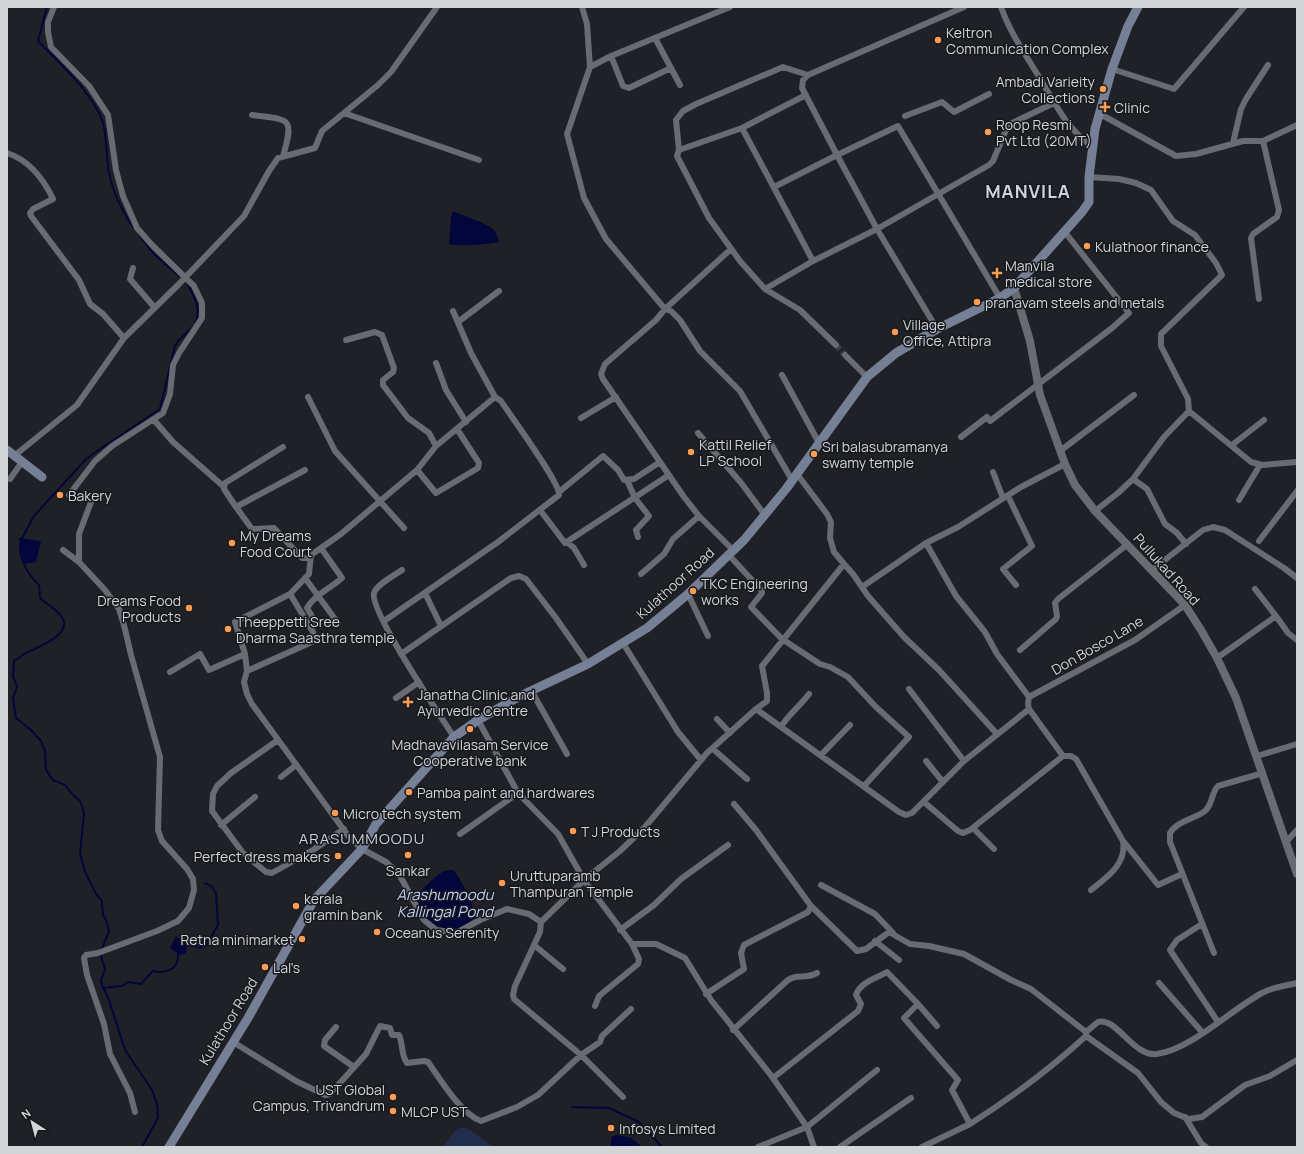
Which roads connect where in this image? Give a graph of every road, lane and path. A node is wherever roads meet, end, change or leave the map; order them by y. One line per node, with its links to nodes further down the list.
1 (54, 7): 42 (street)
2 (437, 7): 20 (street)
3 (582, 7): 12 (street)
4 (730, 7): 9 (street)
5 (964, 7): 15 (street)
6 (1001, 7): 19 (street)
7 (1138, 7): 14 (main road, Kulathoor Road)
8 (1244, 7): 14 (street)
9 (655, 38): 10 (street); 13 (street)
10 (611, 56): 12 (street); 13 (street)
11 (1268, 65): 26 (street)
12 (590, 67): 49 (street)
13 (671, 68): 16 (street)
14 (1112, 69): 21 (main road, Kulathoor Road)
15 (808, 74): 18 (street); 29 (street)
16 (680, 85)
17 (989, 94): 23 (street)
18 (806, 95): 25 (street); 31 (street)
19 (1054, 103): 28 (street); 36 (street)
20 (344, 113): 32 (street); 33 (street)
21 (1100, 114): 26 (street); 28 (main road, Kulathoor Road)
22 (252, 115): 32 (street)
23 (905, 116)
24 (1297, 125): 27 (street)
25 (742, 128): 29 (street); 35 (street)
26 (1235, 141): 27 (street)
27 (1263, 141): 47 (street)
28 (1093, 147): 34 (main road, Kulathoor Road)
29 (679, 150): 39 (street)
30 (7, 153): 53 (street)
31 (837, 155): 35 (street); 36 (street); 37 (street)
32 (283, 156): 42 (street)
33 (479, 160)
34 (1089, 177): 38 (main road, Kulathoor Road); 65 (street)
35 (774, 187): 40 (street)
36 (938, 194): 37 (street); 46 (street)
37 (878, 229): 40 (street); 52 (street)
38 (1064, 232): 44 (main road, Kulathoor Road); 60 (street)
39 (731, 249): 43 (street); 49 (street)
40 (813, 260): 43 (street)
41 (133, 268): 48 (street)
42 (186, 277): 48 (street); 67 (street)
43 (765, 288): 55 (street)
44 (1014, 288): 46 (main road, Kulathoor Road); 60 (street, Pullukad Road)
45 (499, 292): 51 (street)
46 (1000, 298): 52 (main road, Kulathoor Road)
47 (1259, 299)
48 (155, 308): 53 (street)
49 (665, 309): 64 (street); 89 (street)
50 (453, 311): 51 (street)
51 (458, 322): 63 (street)
52 (937, 329): 59 (main road, Kulathoor Road)
53 (124, 338): 78 (street)
54 (346, 340): 75 (street)
55 (836, 345)
56 (845, 355): 59 (street)
57 (436, 364): 69 (street)
58 (782, 375): 73 (street)
59 (867, 377): 73 (main road, Kulathoor Road)
60 (1038, 385): 72 (street); 77 (street, Pullukad Road)
61 (1134, 395): 77 (street)
62 (308, 397): 99 (street)
63 (496, 397): 69 (street); 95 (street)
64 (616, 397): 66 (street); 80 (street)
65 (1189, 411): 74 (street); 91 (street)
66 (581, 418)
67 (154, 420): 93 (street); 96 (street)
68 (1264, 420): 74 (street)
69 (466, 422): 70 (street)
70 (457, 429): 75 (street); 85 (street)
71 (698, 433): 105 (street)
72 (961, 436)
73 (819, 443): 89 (main road, Kulathoor Road)
74 (1232, 445): 83 (street)
75 (436, 446): 85 (street)
76 (282, 447): 93 (street)
77 (1060, 451): 82 (street, Pullukad Road)
78 (10, 453): 79 (main road)
79 (22, 462): 88 (main road); 90 (street)
80 (660, 462): 87 (street); 92 (street)
81 (1297, 462): 83 (street)
82 (1065, 464): 97 (street); 104 (street, Pullukad Road)
83 (1260, 465): 100 (street)
84 (305, 470): 102 (street)
85 (418, 470): 99 (street)
86 (993, 472): 97 (street)
87 (669, 475): 98 (street); 106 (street)
88 (42, 477)
89 (795, 477): 105 (main road, Kulathoor Road); 119 (street)
90 (10, 478)
91 (1133, 479): 104 (street); 113 (street)
92 (627, 480): 95 (street); 98 (street)
93 (223, 486): 102 (street)
94 (1297, 491): 109 (street)
95 (560, 492): 103 (street)
96 (69, 495)
97 (1006, 497): 111 (street); 126 (street)
98 (636, 498): 108 (street); 110 (street)
99 (382, 500): 107 (street); 114 (street)
100 (1239, 500)
101 (91, 502): 118 (street)
102 (236, 507): 117 (street)
103 (540, 510): 110 (street); 129 (street)
104 (1095, 511): 112 (street, Pullukad Road)
105 (764, 514): 116 (main road, Kulathoor Road)
106 (699, 516): 116 (street); 123 (street)
107 (404, 528)
108 (638, 537)
109 (1260, 541)
110 (568, 542): 120 (street)
111 (926, 543): 127 (street); 154 (street)
112 (1128, 544): 122 (street, Pullukad Road); 143 (street)
113 (1186, 544): 122 (street); 125 (street)
114 (321, 548): 117 (street); 132 (street)
115 (63, 550): 118 (street)
116 (731, 552): 131 (main road, Kulathoor Road); 140 (street)
117 (310, 558): 124 (street)
118 (79, 562): 232 (street)
119 (844, 564): 127 (street); 140 (street)
120 (584, 565)
121 (402, 570): 135 (street)
122 (1152, 570): 133 (street, Pullukad Road)
123 (641, 574)
124 (305, 578): 130 (street); 132 (street)
125 (1297, 578)
126 (1016, 585)
127 (862, 587): 163 (street)
128 (1256, 589): 134 (street)
129 (424, 593): 135 (street); 138 (street)
130 (290, 594): 144 (street); 148 (street)
131 (688, 594): 139 (street); 142 (main road, Kulathoor Road)
132 (317, 596): 136 (street); 137 (street)
133 (1185, 605): 146 (street, Pullukad Road); 154 (street, Don Bosco Lane)
134 (1276, 616): 141 (street); 146 (street)
135 (384, 621): 145 (street)
136 (316, 623)
137 (338, 623)
138 (441, 626): 145 (street); 147 (street)
139 (708, 636)
140 (782, 639): 157 (street); 180 (street)
141 (1297, 640)
142 (623, 643): 147 (main road, Kulathoor Road); 172 (street)
143 (1020, 650)
144 (245, 654): 148 (street); 149 (street)
145 (401, 654): 150 (street)
146 (1217, 658): 171 (street, Pullukad Road)
147 (588, 664): 152 (main road, Kulathoor Road)
148 (247, 671): 165 (street)
149 (170, 672)
150 (419, 682): 155 (street); 164 (street)
151 (908, 689): 174 (street)
152 (531, 690): 159 (main road, Kulathoor Road); 168 (street)
153 (809, 694): 161 (street)
154 (1029, 697): 156 (street)
155 (396, 698)
156 (1029, 709): 163 (street); 170 (street)
157 (756, 710): 161 (street); 162 (street)
158 (717, 719): 162 (street)
159 (478, 720): 164 (main road, Kulathoor Road); 181 (street)
160 (850, 724): 169 (street)
161 (781, 727): 169 (street)
162 (730, 733): 167 (street)
163 (997, 734): 174 (street)
164 (454, 737): 193 (main road, Kulathoor Road)
165 (278, 740): 175 (street); 185 (street)
166 (1297, 744): 171 (street)
167 (713, 749): 172 (street); 178 (street)
168 (567, 754)
169 (821, 755): 180 (street)
170 (1063, 756): 186 (street); 190 (street)
171 (1257, 756): 176 (street, Pullukad Road)
172 (701, 760): 197 (street)
173 (926, 761): 179 (street)
174 (964, 761): 179 (street)
175 (296, 765): 177 (street); 187 (street)
176 (1263, 773): 191 (street, Pullukad Road); 196 (street)
177 (281, 777)
178 (747, 780)
179 (943, 782): 183 (street)
180 (864, 786): 183 (street)
181 (518, 793): 189 (street); 197 (street)
182 (255, 797): 185 (street)
183 (924, 802): 186 (street)
184 (734, 804): 200 (street)
185 (221, 825): 187 (street)
186 (973, 828): 194 (street)
187 (344, 829): 193 (street)
188 (1297, 830): 191 (street)
189 (460, 834)
190 (1123, 841): 196 (street); 199 (street)
191 (1287, 841): 195 (street, Pullukad Road)
192 (728, 845): 203 (street)
193 (362, 849): 201 (street); 224 (main road, Kulathoor Road)
194 (994, 849)
195 (1296, 869)
196 (1182, 874): 202 (street)
197 (584, 880): 201 (street); 203 (street)
198 (821, 885): 204 (street)
199 (1091, 890)
200 (811, 906): 205 (street); 214 (street)
201 (541, 922): 207 (street)
202 (1202, 924): 208 (street); 218 (street)
203 (620, 930): 206 (street)
204 (893, 933): 205 (street); 223 (street)
205 (875, 941): 209 (street)
206 (632, 944): 214 (street); 216 (street)
207 (534, 946): 210 (street); 225 (street)
208 (1214, 953)
209 (899, 960)
210 (563, 969)
211 (817, 973): 221 (street)
212 (1297, 983): 218 (street)
213 (1159, 984): 222 (street)
214 (706, 994): 221 (street)
215 (918, 1004): 219 (street); 229 (street); 234 (street)
216 (595, 1006)
217 (631, 1009): 225 (street)
218 (1218, 1022): 222 (street)
219 (937, 1026)
220 (336, 1027): 227 (street)
221 (733, 1030): 229 (street)
222 (1202, 1032): 223 (street)
223 (1086, 1034): 233 (street); 234 (street)
224 (233, 1042): 227 (street); 236 (main road, Kulathoor Road)
225 (581, 1055): 227 (street); 230 (street)
226 (1297, 1060): 233 (street)
227 (354, 1067)
228 (877, 1070): 235 (street)
229 (773, 1078): 235 (street)
230 (623, 1097)
231 (911, 1098): 239 (street)
232 (135, 1112)
233 (1185, 1117): 241 (street)
234 (970, 1124): 240 (street)
235 (807, 1127): 237 (street); 238 (street)
236 (169, 1147)
237 (758, 1147)
238 (814, 1147)
239 (840, 1147)
240 (922, 1147)
241 (1206, 1147)

